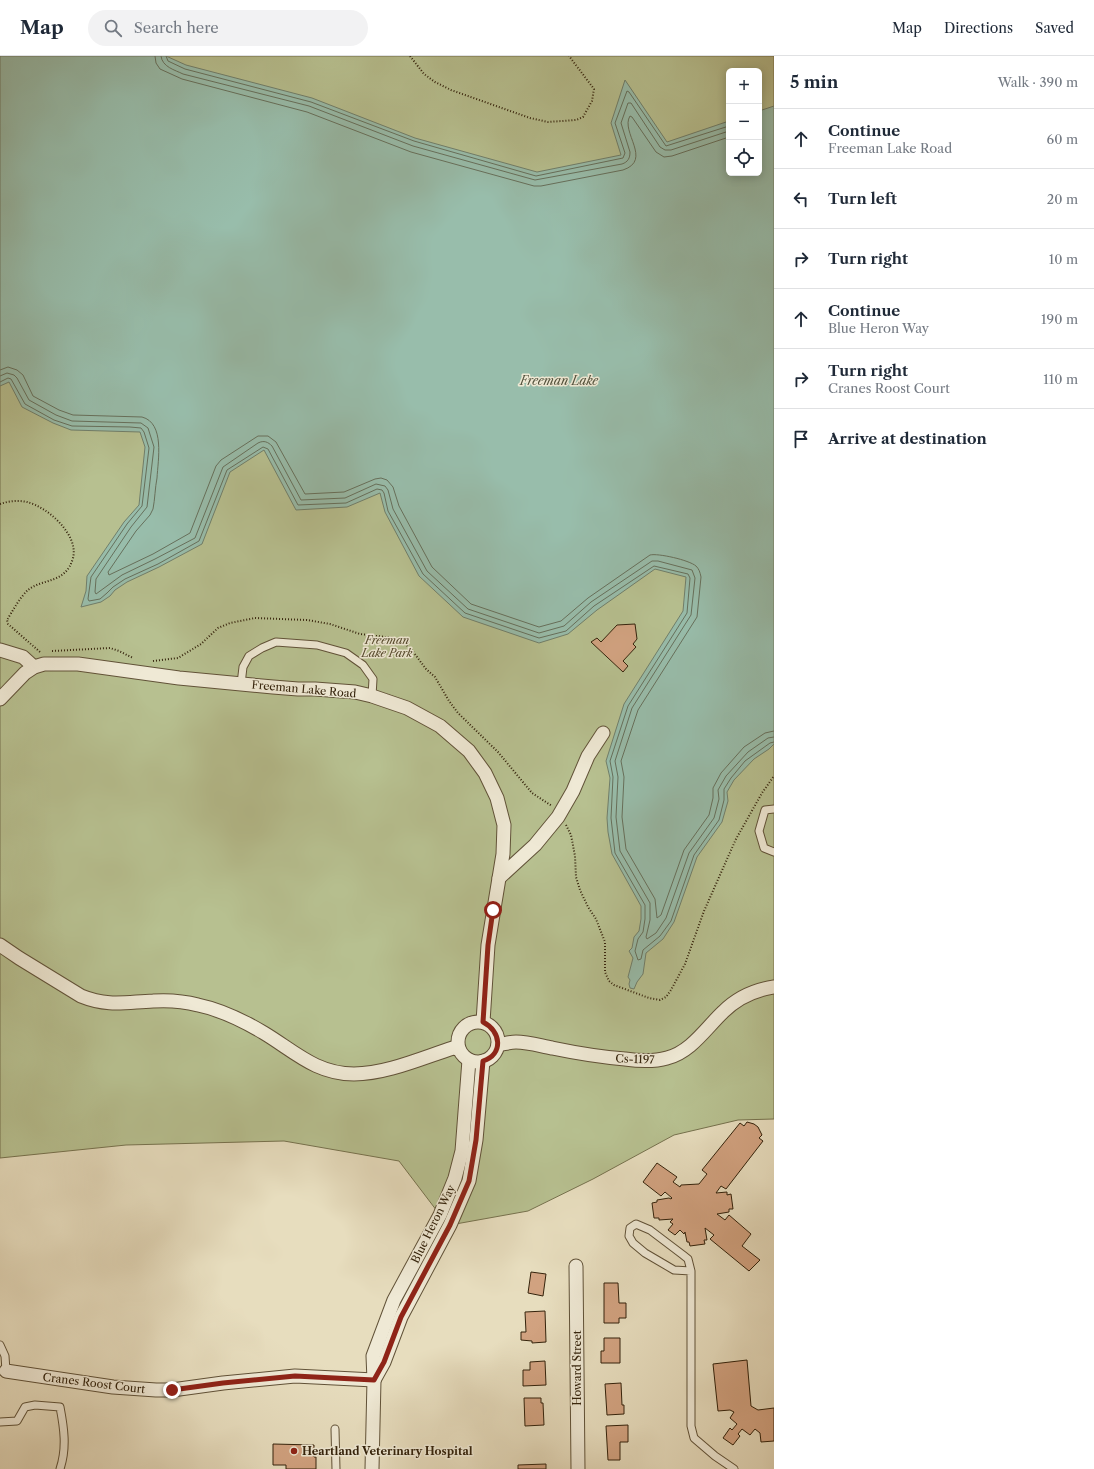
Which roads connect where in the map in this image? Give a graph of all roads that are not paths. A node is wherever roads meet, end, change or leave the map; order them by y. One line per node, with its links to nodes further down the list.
1 (0, 650): 2 (street)
2 (34, 667): 3 (street, Freeman Lake Road); 5 (street)
3 (241, 684): 4 (street, Freeman Lake Road); 4 (lane)
4 (372, 696): 9 (street, Freeman Lake Road)
5 (0, 699)
6 (604, 733): 9 (street)
7 (774, 809): 8 (lane)
8 (774, 852)
9 (499, 878): 12 (street, Freeman Lake Road)
10 (0, 945): 14 (street)
11 (774, 987): 13 (street, Cs-1197)
12 (483, 1022): 13 (street); 14 (street)
13 (498, 1045): 16 (street)
14 (459, 1049): 15 (street)
15 (468, 1060): 16 (street); 21 (street, Blue Heron Way)
16 (483, 1061): 21 (street, Blue Heron Way)
17 (576, 1266): 27 (street, Howard Street)
18 (691, 1271): 18 (lane); 28 (lane)
19 (0, 1346): 20 (lane)
20 (3, 1372): 21 (street, Cranes Roost Court)
21 (374, 1380): 26 (street, Blue Heron Way)
22 (0, 1422): 24 (lane)
23 (335, 1429): 25 (lane)
24 (60, 1469)
25 (336, 1469)
26 (372, 1469)
27 (578, 1469)
28 (734, 1469)

